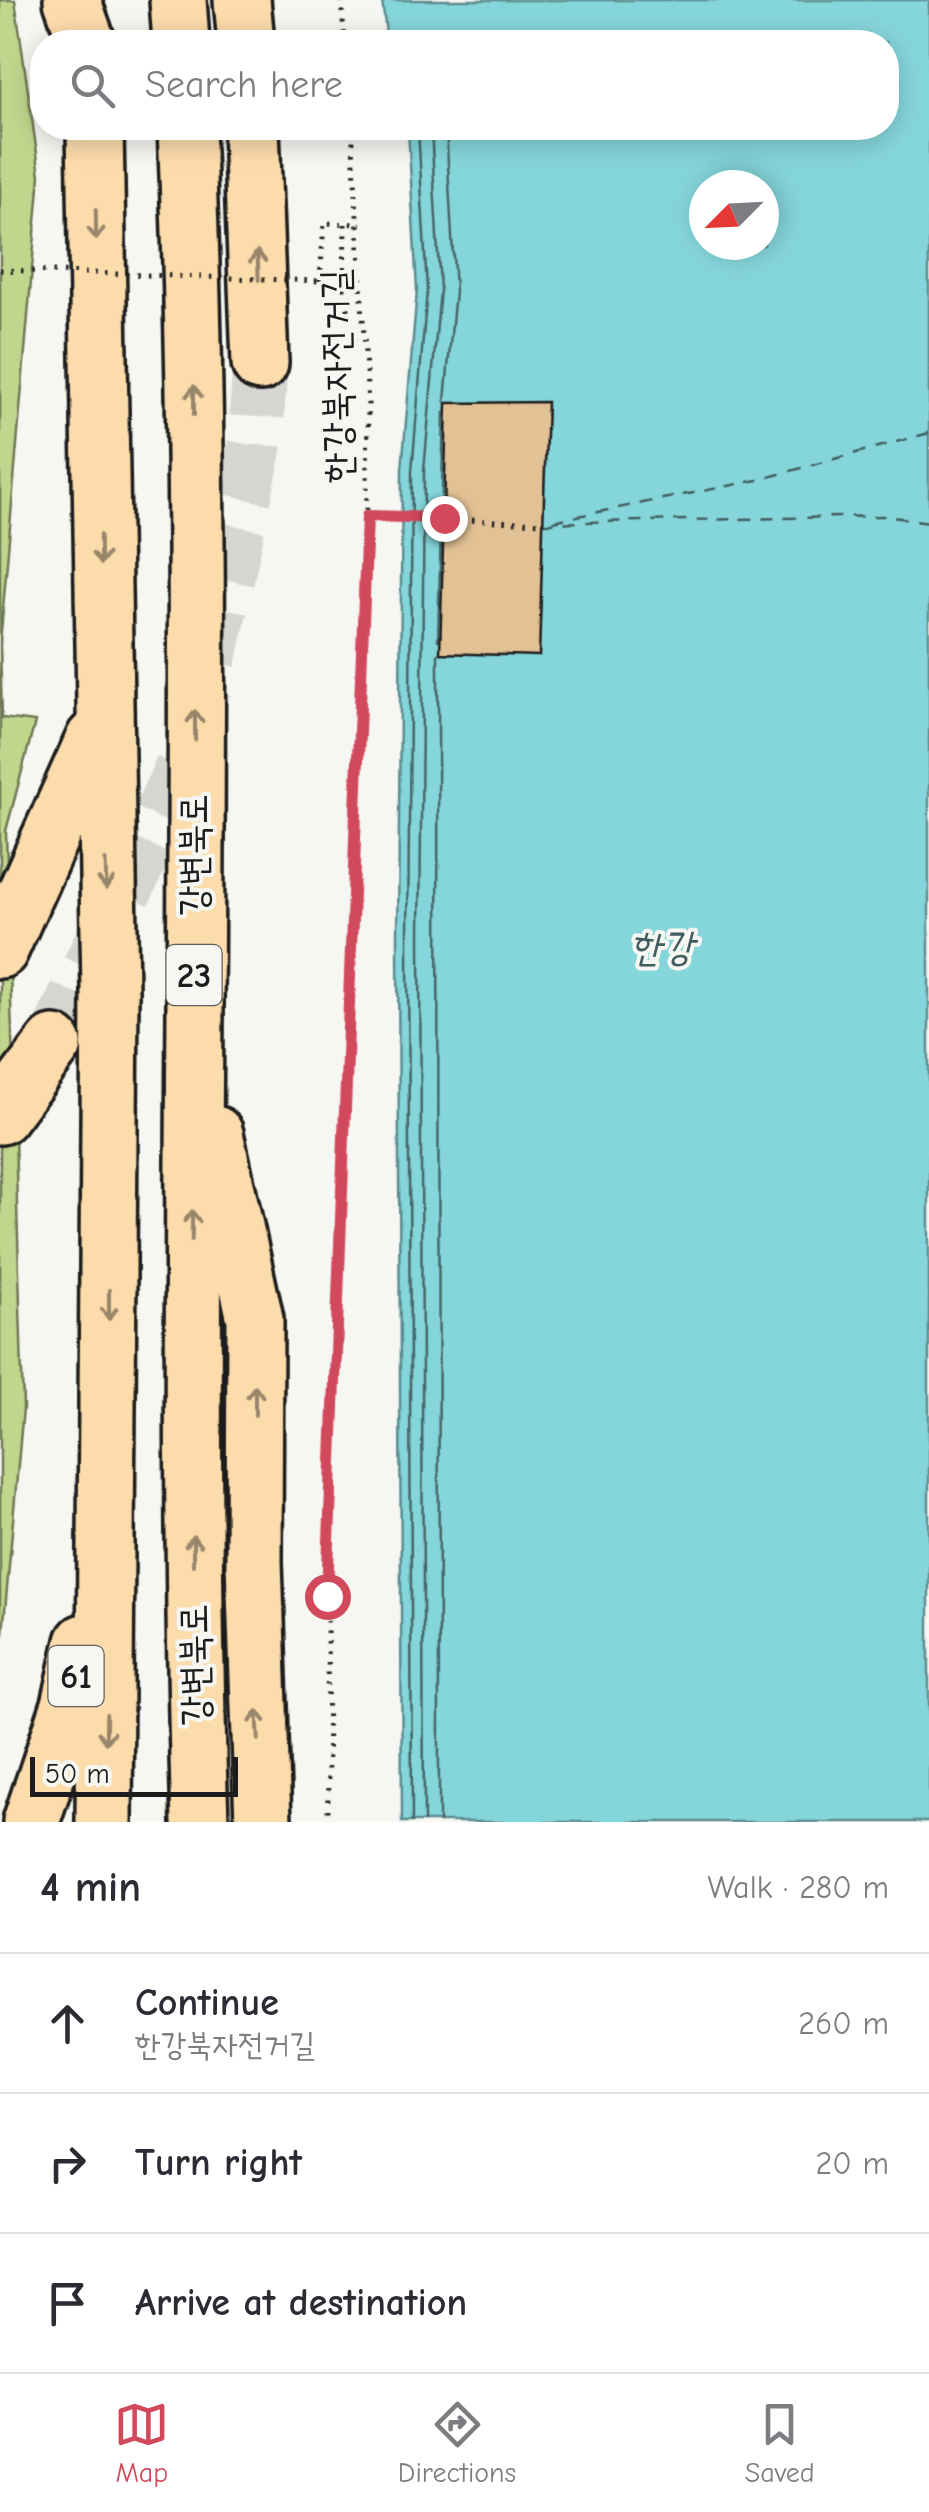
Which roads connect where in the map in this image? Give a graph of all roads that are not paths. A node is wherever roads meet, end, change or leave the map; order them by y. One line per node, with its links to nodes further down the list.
1 (72, 0): 5 (highway)
2 (87, 0): 6 (highway)
3 (178, 0): 7 (highway)
4 (242, 0): 8 (highway)
5 (84, 30)
6 (88, 30)
7 (181, 30)
8 (245, 30)
9 (94, 140): 13 (highway, one-way to 13)
10 (187, 140): 15 (highway, 강변북로 / 23, one-way to 10)
11 (251, 140): 12 (highway, one-way to 11)
12 (260, 363)
13 (102, 722): 14 (highway); 18 (highway, one-way to 18)
14 (0, 950)
15 (194, 1038): 21 (highway, 강변북로 / 23, one-way to 15); 22 (highway, one-way to 15)
16 (54, 1044): 17 (highway)
17 (0, 1116)
18 (109, 1526): 19 (highway, 61); 20 (highway, one-way to 20)
19 (31, 1822)
20 (104, 1822)
21 (200, 1822)
22 (263, 1822)

